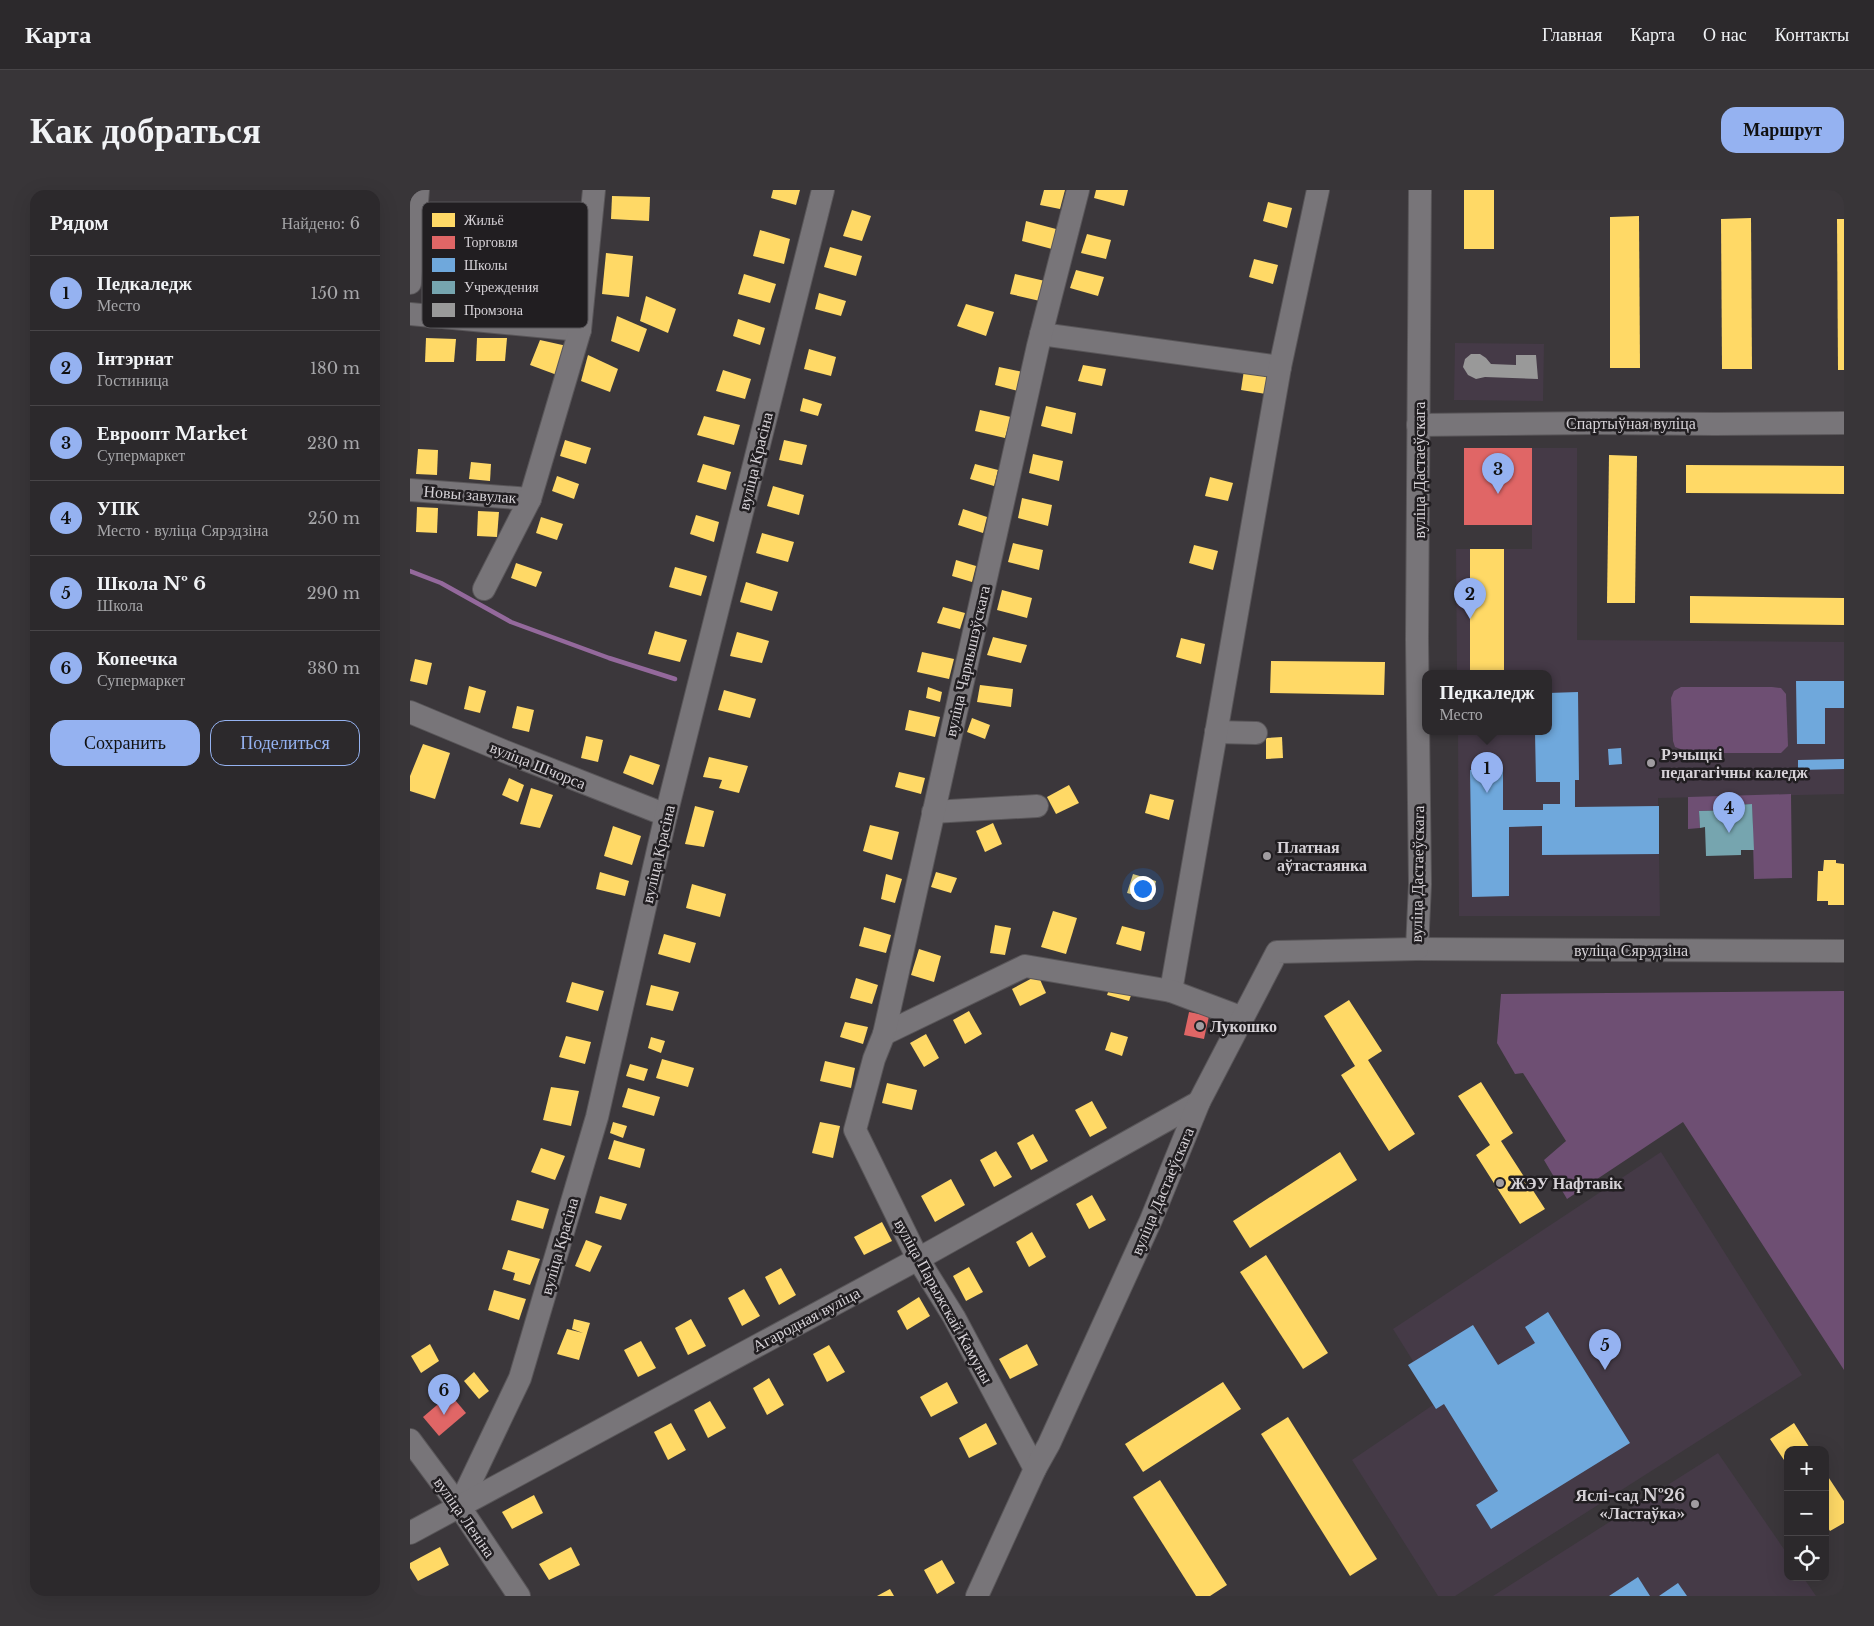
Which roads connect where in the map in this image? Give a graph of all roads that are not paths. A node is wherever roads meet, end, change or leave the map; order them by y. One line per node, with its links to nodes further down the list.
1 (418, 190): 8 (street)
2 (594, 190): 7 (street)
3 (823, 190): 23 (street, вуліца Красіна)
4 (1078, 190): 11 (street, вуліца Чарнышэўскага)
5 (1318, 190): 12 (street)
6 (1420, 190): 14 (street, вуліца Дастаеўскага)
7 (588, 250)
8 (410, 282)
9 (559, 328): 10 (street)
10 (580, 330): 16 (street)
11 (1041, 334): 12 (street); 22 (street, вуліца Чарнышэўскага)
12 (1280, 367): 19 (street)
13 (1844, 423): 14 (street, Спартыўная вуліца)
14 (1418, 425): 24 (street, вуліца Дастаеўскага)
15 (410, 490): 16 (street, Новы завулак)
16 (530, 499): 17 (street)
17 (484, 589)
18 (410, 712): 23 (street, вуліца Шчорса)
19 (1216, 732): 20 (street); 26 (street)
20 (1256, 733)
21 (1037, 806): 22 (street)
22 (933, 812): 28 (street, вуліца Чарнышэўскага)
23 (666, 815): 34 (street, вуліца Красіна)
24 (1417, 949): 25 (street, вуліца Сярэдзіна); 27 (street, вуліца Дастаеўскага)
25 (1844, 951)
26 (1171, 991): 27 (street); 28 (street)
27 (1243, 1018): 29 (street, вуліца Дастаеўскага)
28 (884, 1034): 30 (street, вуліца Чарнышэўскага)
29 (1199, 1102): 31 (street, Агародная вуліца); 33 (street, вуліца Дастаеўскага)
30 (856, 1130): 31 (street, вуліца Парыжскай Камуны)
31 (918, 1259): 33 (street, вуліца Парыжскай Камуны); 34 (street, Агародная вуліца)
32 (410, 1440): 34 (street, вуліца Леніна)
33 (1035, 1469): 37 (street, вуліца Дастаеўскага)
34 (459, 1506): 35 (street, Агародная вуліца); 36 (street, вуліца Леніна)
35 (410, 1533)
36 (520, 1596)
37 (977, 1596)

